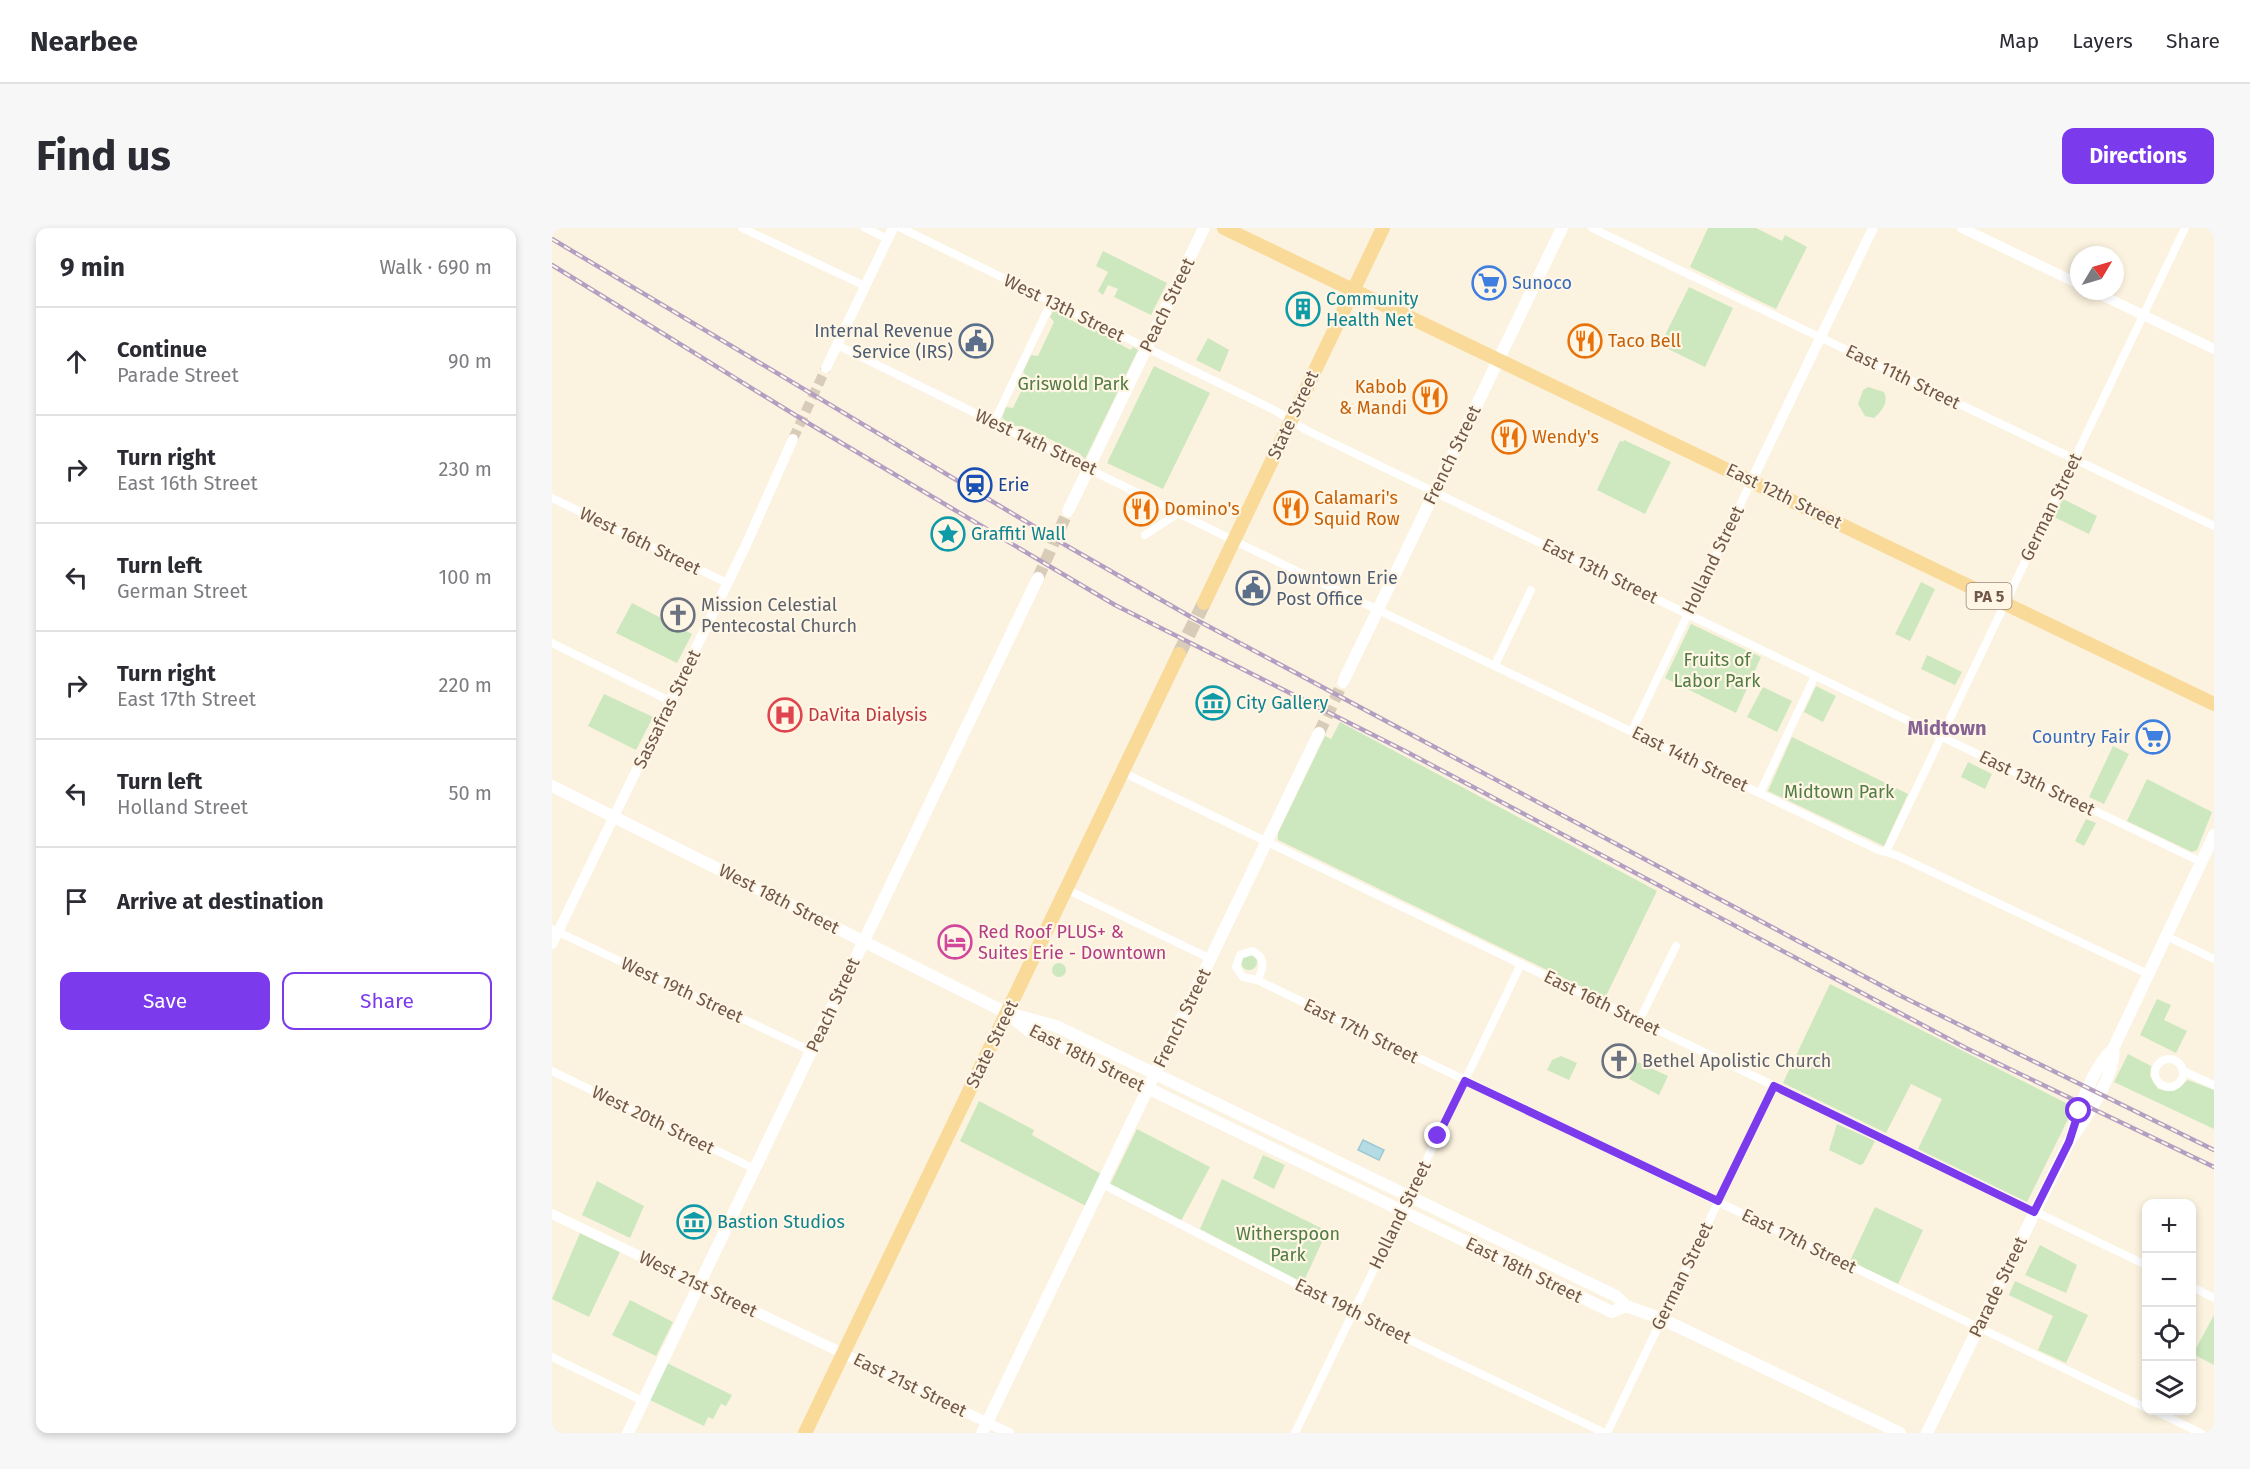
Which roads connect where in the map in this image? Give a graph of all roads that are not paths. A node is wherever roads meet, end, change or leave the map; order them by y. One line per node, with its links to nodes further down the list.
1 (742, 228): 15 (street)
2 (865, 228): 13 (street)
3 (893, 228): 13 (street)
4 (901, 228): 18 (street, West 13th Street)
5 (1203, 228): 22 (main road, Peach Street)
6 (1224, 228): 16 (main road, PA 5)
7 (1383, 228): 16 (main road, State Street)
8 (1562, 228): 24 (main road, French Street)
9 (1592, 228): 20 (street, East 11th Street)
10 (1873, 228): 20 (street, Holland Street)
11 (1962, 228): 14 (street)
12 (2185, 228): 19 (street, German Street)
13 (888, 239): 15 (street)
14 (2070, 280)
15 (865, 286): 21 (street)
16 (1353, 290): 24 (main road, East 12th Street / PA 5); 26 (main road, State Street)
17 (2112, 300): 19 (street)
18 (1051, 303): 22 (street, West 13th Street); 27 (street)
19 (2143, 315): 23 (street); 29 (street, German Street)
20 (1820, 337): 29 (street, East 11th Street); 31 (street, Holland Street)
21 (837, 345): 25 (street); 27 (street, West 14th Street)
22 (1146, 348): 26 (street, West 13th Street); 30 (main road, Peach Street)
23 (2214, 349)
24 (1499, 359): 31 (main road, East 12th Street / PA 5); 32 (main road, French Street)
25 (826, 368)
26 (1291, 420): 32 (street, East 13th Street); 38 (main road, State Street)
27 (993, 422): 30 (street, West 14th Street)
28 (793, 439): 40 (street, Sassafras Street)
29 (2074, 459): 36 (street, East 11th Street); 43 (street, German Street)
30 (1089, 467): 34 (main road, Peach Street); 35 (street, West 14th Street)
31 (1752, 480): 43 (main road, East 12th Street / PA 5); 45 (street, Holland Street)
32 (1435, 492): 44 (main road, French Street); 45 (street, East 13th Street)
33 (552, 498): 40 (street, West 16th Street)
34 (1068, 511)
35 (1179, 512): 37 (street); 38 (street, West 14th Street)
36 (2214, 526)
37 (1145, 536)
38 (1234, 539): 42 (main road, State Street); 44 (street, East 14th Street)
39 (1038, 578): 67 (main road, Peach Street)
40 (728, 583): 51 (street, Sassafras Street)
41 (1531, 590): 48 (street)
42 (1204, 603)
43 (2005, 604): 52 (main road, East 12th Street / PA 5); 55 (street, German Street)
44 (1378, 609): 48 (street, East 14th Street); 50 (main road, French Street)
45 (1687, 614): 49 (street, East 13th Street); 53 (street, Holland Street)
46 (552, 643): 51 (street)
47 (1179, 654): 56 (main road, State Street)
48 (1495, 665): 53 (street, East 14th Street)
49 (1815, 676): 55 (street, East 13th Street); 58 (street)
50 (1343, 682)
51 (670, 701): 59 (street, Sassafras Street)
52 (2214, 704)
53 (1632, 731): 58 (street, East 14th Street)
54 (1319, 733): 61 (main road, French Street)
55 (1941, 737): 62 (street, German Street); 63 (street, East 13th Street)
56 (1122, 772): 61 (street, East 16th Street); 64 (main road, State Street)
57 (552, 786): 59 (main road, West 18th Street)
58 (1760, 793): 62 (street, East 14th Street)
59 (615, 817): 65 (street, Sassafras Street); 67 (main road, West 18th Street)
60 (2214, 836): 63 (main road, Parade Street)
61 (1266, 842): 70 (main road, French Street); 72 (street, East 16th Street)
62 (1886, 852): 73 (street, East 14th Street)
63 (2201, 862): 66 (main road, Parade Street)
64 (1066, 890): 70 (street); 75 (main road, State Street)
65 (555, 930): 68 (street, Sassafras Street); 77 (street, West 19th Street)
66 (2166, 936): 71 (street); 73 (main road, Parade Street)
67 (863, 942): 75 (main road, West 18th Street); 77 (main road, Peach Street)
68 (552, 944)
69 (1676, 946): 76 (street)
70 (1210, 959): 80 (main road, French Street)
71 (2214, 959)
72 (1521, 964): 76 (street, East 16th Street); 81 (street, Holland Street)
73 (2148, 974): 90 (main road, Parade Street)
74 (1257, 980): 81 (street, East 17th Street)
75 (1007, 1013): 80 (main road, East 18th Street); 84 (main road, East 18th Street); 100 (main road, State Street)
76 (1639, 1021): 83 (street, East 16th Street)
77 (811, 1051): 85 (main road, Peach Street)
78 (552, 1071): 85 (street, West 20th Street)
79 (2183, 1071): 82 (street)
80 (1156, 1073): 84 (main road, French Street); 87 (main road, East 18th Street)
81 (1465, 1081): 87 (street, Holland Street); 88 (street, East 17th Street)
82 (2214, 1085)
83 (1774, 1086): 88 (street, German Street); 90 (street, East 16th Street)
84 (1148, 1089): 86 (main road, French Street); 89 (main road, East 18th Street)
85 (755, 1168): 93 (main road, Peach Street)
86 (1102, 1184): 97 (street, East 19th Street); 105 (main road, French Street)
87 (1409, 1196): 89 (street, Holland Street); 96 (main road, East 18th Street)
88 (1718, 1201): 98 (street, German Street); 99 (street, East 17th Street)
89 (1402, 1212): 96 (main road, East 18th Street); 97 (street, Holland Street)
90 (2034, 1212): 92 (street, East 16th Street); 99 (main road, Parade Street)
91 (552, 1214): 93 (street, West 21st Street)
92 (2142, 1264)
93 (699, 1285): 100 (street, West 21st Street); 102 (main road, Peach Street)
94 (2196, 1289): 95 (street)
95 (2214, 1298)
96 (1626, 1305): 98 (main road, East 18th Street)
97 (1353, 1313): 109 (street, Holland Street); 110 (street, East 19th Street)
98 (1662, 1319): 110 (street, German Street); 111 (main road, East 18th Street)
99 (1978, 1328): 103 (street, East 17th Street); 112 (main road, Parade Street)
100 (843, 1353): 105 (street, East 21st Street); 107 (main road, State Street)
101 (552, 1357): 102 (street)
102 (643, 1401): 106 (main road, Peach Street)
103 (2142, 1406)
104 (2163, 1415): 113 (street)
105 (985, 1428): 108 (street, East 21st Street)
106 (628, 1433)
107 (805, 1433)
108 (1010, 1433)
109 (1295, 1433)
110 (1606, 1433)
111 (1900, 1433)
112 (1927, 1433)
113 (2201, 1433)

